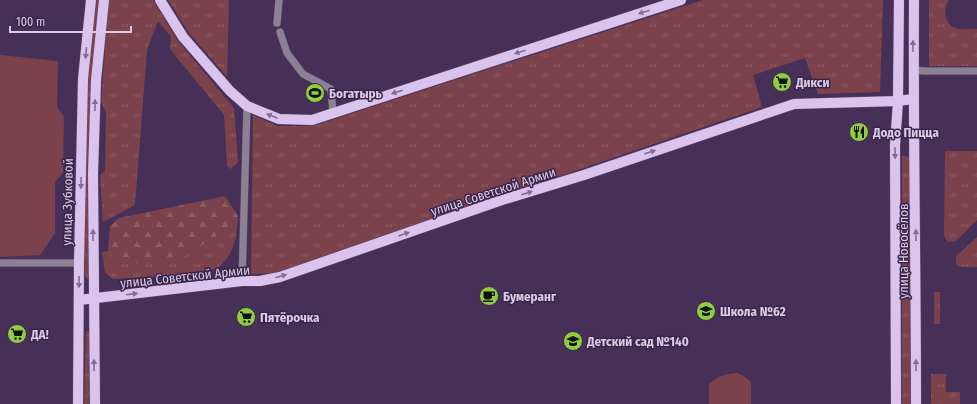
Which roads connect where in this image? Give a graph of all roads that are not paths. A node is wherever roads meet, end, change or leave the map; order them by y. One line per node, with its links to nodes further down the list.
1 (91, 0): 17 (main road, улица Зубковой, one-way to 17)
2 (104, 0): 19 (main road, улица Зубковой, one-way to 2)
3 (160, 0): 14 (main road)
4 (279, 0): 8 (street)
5 (681, 0): 15 (main road, one-way to 15)
6 (899, 0): 13 (main road, улица Новосёлов)
7 (914, 0): 10 (main road, улица Новосёлов, one-way to 7)
8 (277, 23)
9 (280, 32): 15 (street)
10 (913, 70): 11 (street); 12 (main road, улица Новосёлов)
11 (977, 71)
12 (913, 99): 13 (main road); 24 (main road, улица Новосёлов, one-way to 12)
13 (898, 101): 18 (main road, улица Советской Армии, one-way to 13); 23 (main road, улица Новосёлов, one-way to 23)
14 (247, 106): 15 (main road, one-way to 14); 18 (street)
15 (333, 113)
16 (0, 263): 17 (street)
17 (79, 263): 20 (main road, улица Зубковой, one-way to 20)
18 (242, 281): 19 (main road, улица Советской Армии, one-way to 18)
19 (94, 298): 20 (main road, улица Советской Армии); 22 (main road, улица Зубковой, one-way to 19)
20 (79, 300): 21 (main road, улица Зубковой)
21 (78, 404)
22 (94, 404)
23 (896, 404)
24 (916, 404)

